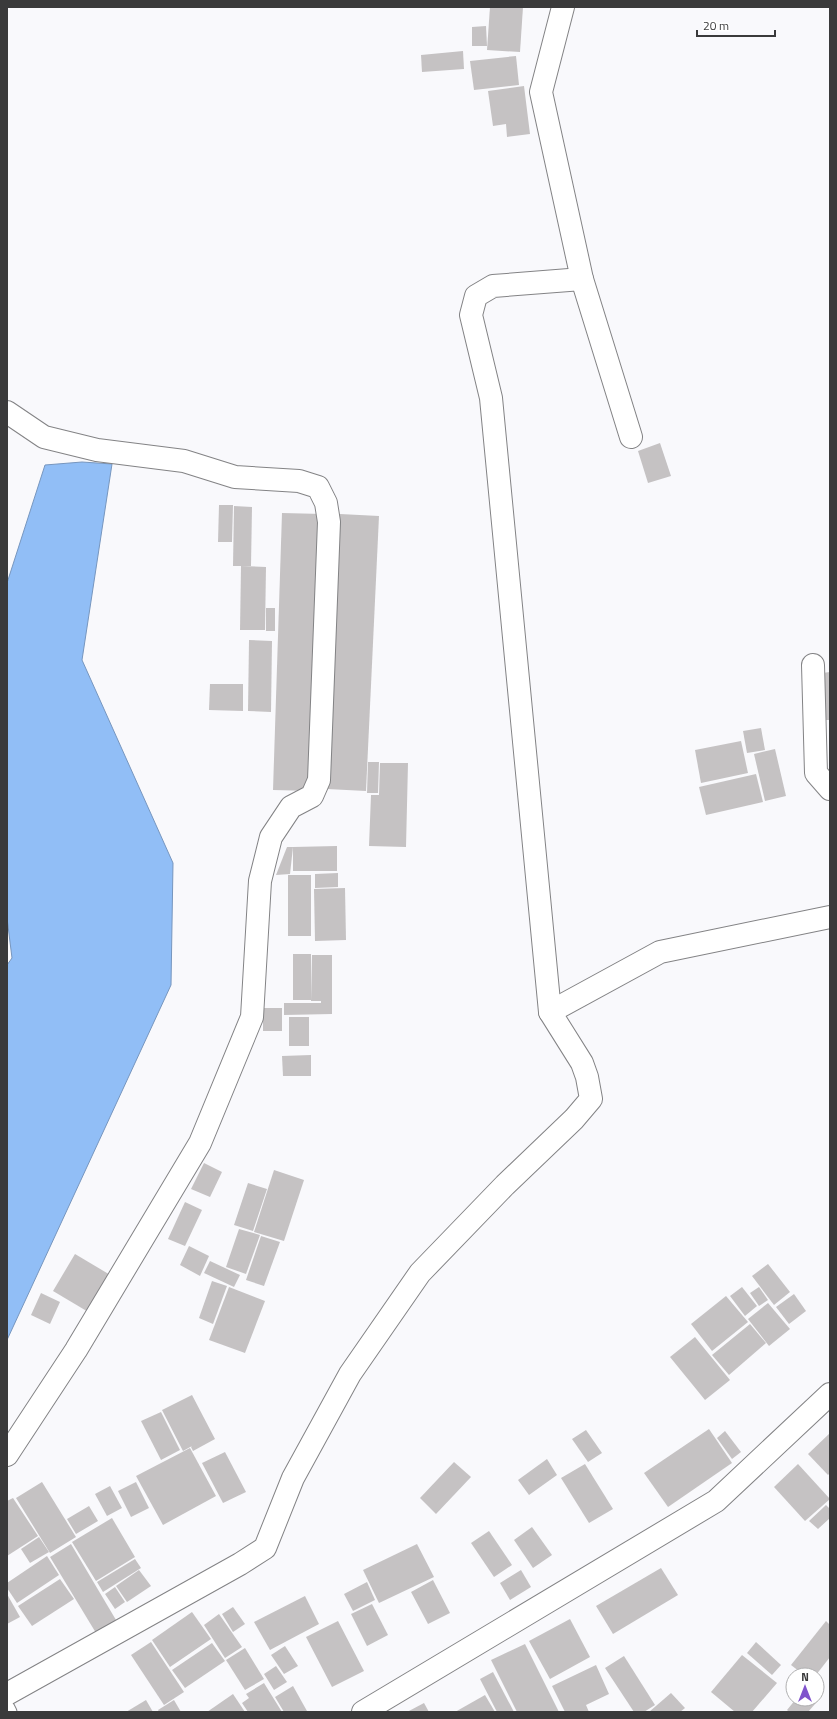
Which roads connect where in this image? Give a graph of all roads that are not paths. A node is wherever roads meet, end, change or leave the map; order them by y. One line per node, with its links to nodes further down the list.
1 (563, 7): 2 (street)
2 (582, 279): 4 (street); 8 (street)
3 (7, 412): 10 (street)
4 (631, 437)
5 (813, 665): 6 (street)
6 (830, 789)
7 (830, 917): 8 (street)
8 (550, 1012): 11 (street)
9 (830, 1394): 14 (street)
10 (7, 1455)
11 (7, 1694)
12 (7, 1708): 13 (lane)
13 (9, 1712)
14 (363, 1712)

